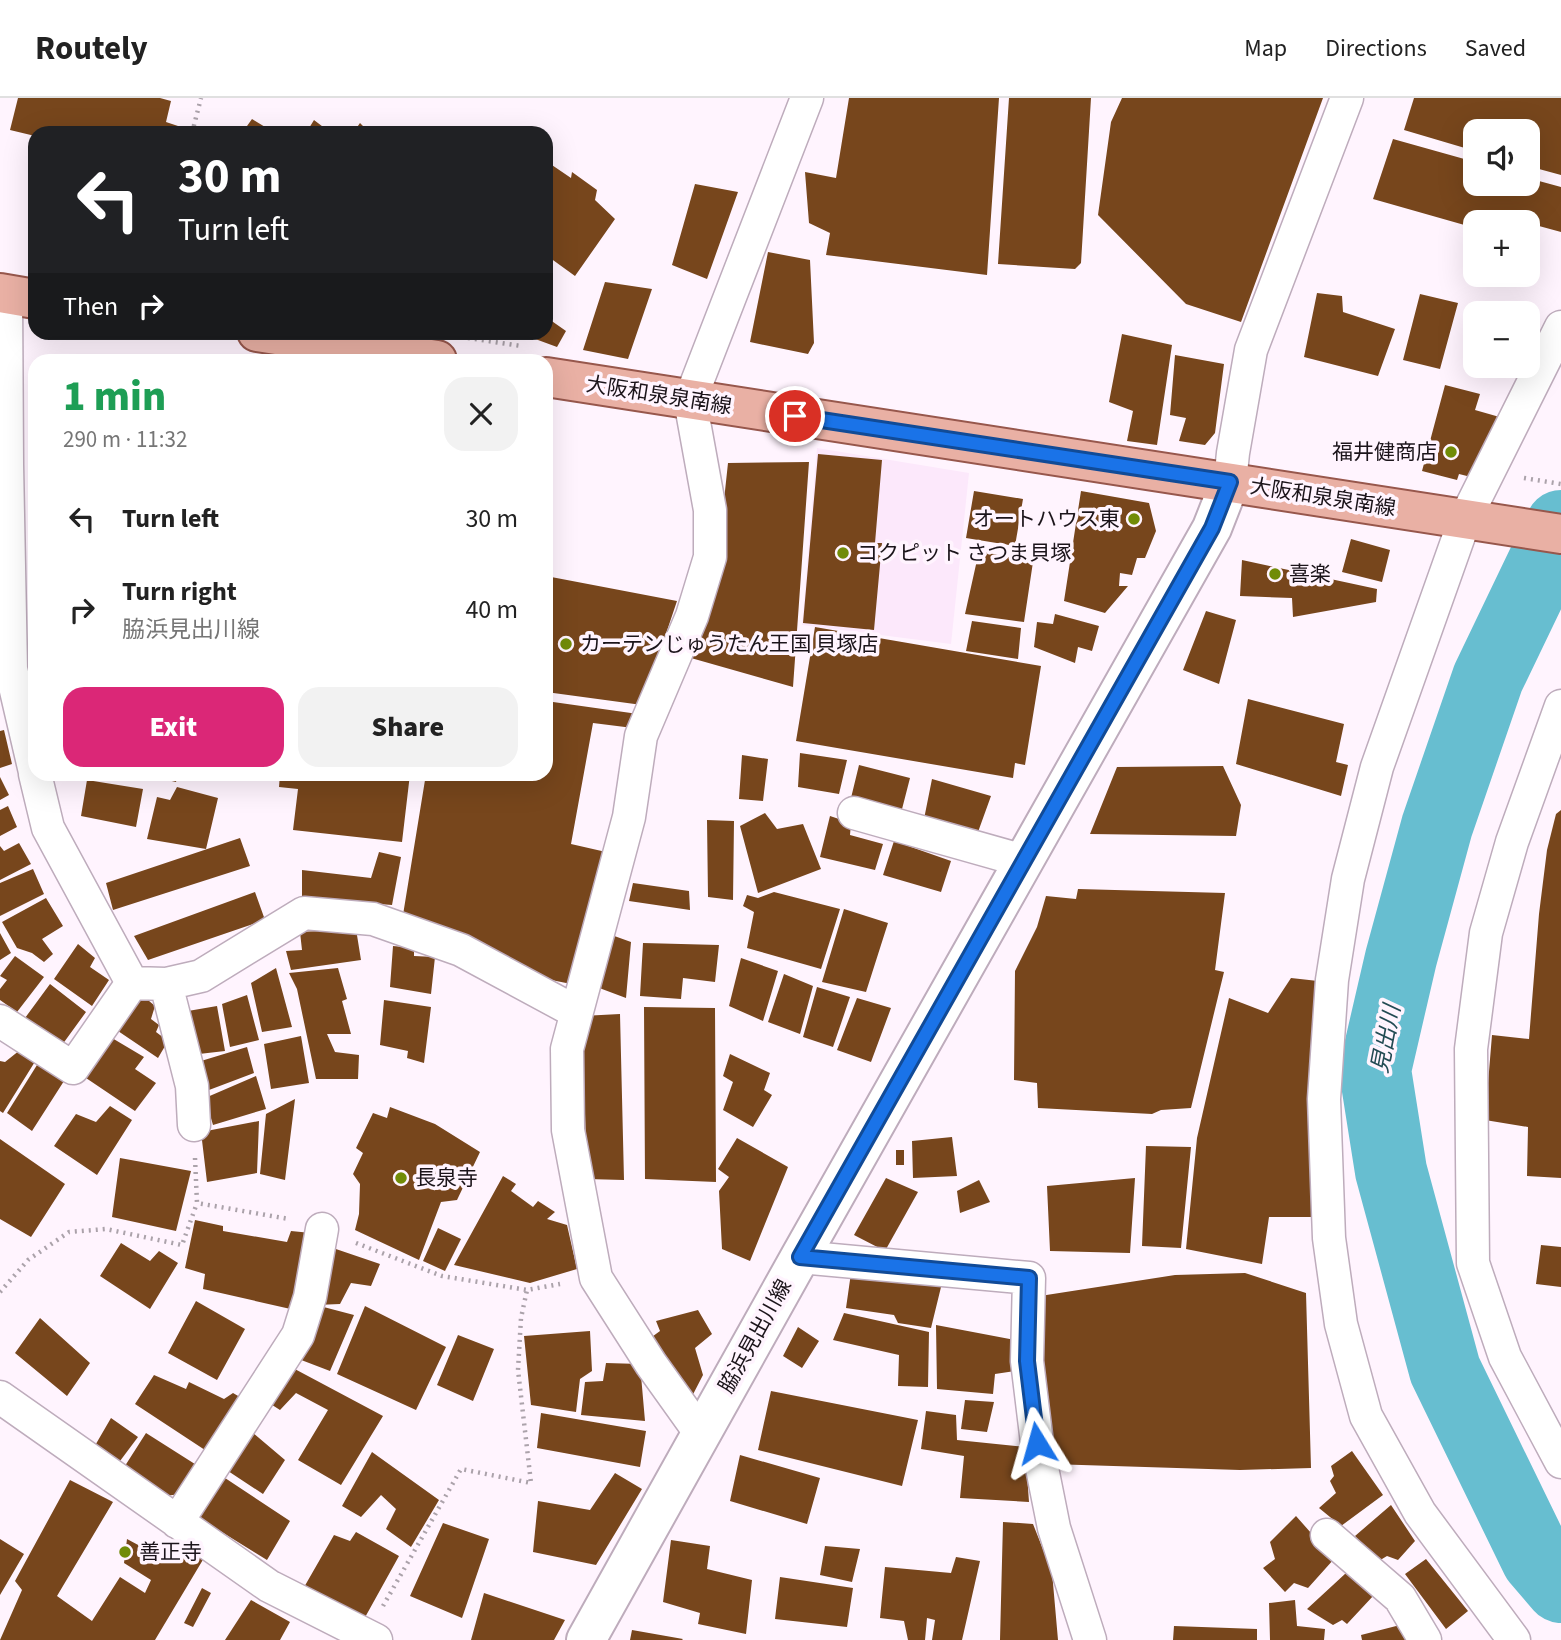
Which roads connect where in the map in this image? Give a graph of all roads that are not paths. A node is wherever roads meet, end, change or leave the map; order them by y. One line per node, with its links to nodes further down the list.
1 (807, 98): 8 (street)
2 (1347, 98): 10 (street)
3 (14, 295): 9 (street)
4 (1561, 327): 11 (street)
5 (308, 340): 6 (main road)
6 (398, 354)
7 (553, 378): 8 (main road, 大阪和泉泉南線)
8 (690, 400): 10 (main road, 大阪和泉泉南線); 21 (street)
9 (4, 466): 13 (street)
10 (1230, 482): 11 (main road, 大阪和泉泉南線); 18 (street, 脇浜見出川線)
11 (1471, 519): 12 (main road, 大阪和泉泉南線); 35 (street)
12 (1561, 534)
13 (6, 671): 15 (street)
14 (1561, 706): 28 (street)
15 (28, 748)
16 (37, 781): 19 (street)
17 (854, 813): 18 (street)
18 (1024, 861): 25 (street, 脇浜見出川線)
19 (132, 983): 20 (street); 22 (street)
20 (166, 984): 21 (street); 23 (street)
21 (576, 1012): 27 (street)
22 (0, 1021)
23 (194, 1125)
24 (322, 1229): 29 (street)
25 (800, 1257): 27 (street, 脇浜見出川線); 33 (street)
26 (0, 1397): 29 (street)
27 (701, 1434): 32 (street, 脇浜見出川線)
28 (1561, 1462)
29 (177, 1522): 31 (street)
30 (1327, 1535): 34 (street)
31 (371, 1638)
32 (586, 1640)
33 (1090, 1640)
34 (1425, 1640)
35 (1514, 1640)

